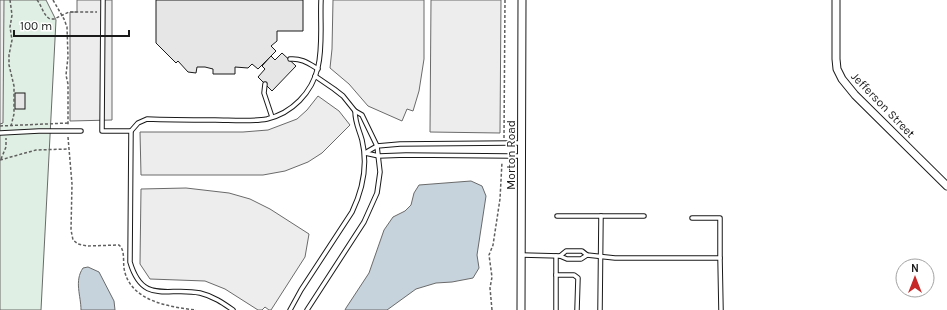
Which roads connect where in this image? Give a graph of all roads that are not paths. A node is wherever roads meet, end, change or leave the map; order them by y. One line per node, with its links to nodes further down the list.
1 (103, 0): 12 (lane)
2 (321, 0): 6 (lane)
3 (522, 0): 14 (street, Morton Road)
4 (836, 0): 19 (street, Jefferson Street)
5 (290, 60): 6 (lane)
6 (318, 69): 7 (lane)
7 (315, 76): 9 (lane); 10 (lane)
8 (265, 84): 10 (lane)
9 (355, 111): 15 (lane); 16 (lane)
10 (272, 117): 12 (lane)
11 (81, 130): 13 (lane)
12 (131, 130): 30 (lane)
13 (0, 134)
14 (522, 143): 15 (lane); 18 (street, Morton Road)
15 (377, 146): 16 (lane); 17 (lane)
16 (365, 153): 17 (lane); 31 (lane)
17 (379, 156): 18 (lane); 32 (lane)
18 (522, 156): 24 (street, Morton Road)
19 (947, 186)
20 (557, 216): 21 (lane)
21 (601, 216): 22 (lane); 27 (lane)
22 (644, 216)
23 (692, 218): 28 (lane)
24 (522, 255): 26 (lane); 33 (street, Morton Road)
25 (587, 255): 26 (lane); 26 (lane); 27 (lane)
26 (558, 256): 29 (lane)
27 (602, 257): 28 (lane); 36 (lane)
28 (720, 258): 37 (lane)
29 (556, 275): 34 (lane); 35 (lane)
30 (233, 310)
31 (290, 310)
32 (308, 310)
33 (521, 310)
34 (556, 310)
35 (577, 310)
36 (600, 310)
37 (721, 310)

